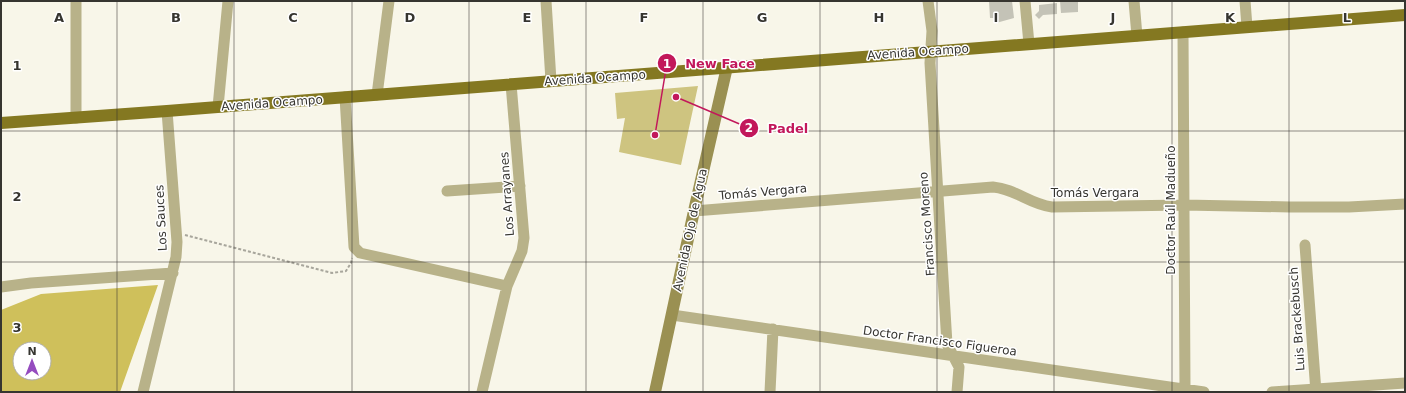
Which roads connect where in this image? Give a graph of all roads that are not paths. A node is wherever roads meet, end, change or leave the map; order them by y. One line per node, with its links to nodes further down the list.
1 (76, 1): 22 (street)
2 (228, 1): 20 (street)
3 (389, 1): 18 (street)
4 (546, 1): 16 (street)
5 (928, 1): 14 (street, Francisco Moreno)
6 (1025, 1): 13 (street)
7 (1134, 1): 12 (street)
8 (1245, 1): 10 (street)
9 (1405, 15): 10 (main road, Avenida Ocampo)
10 (1247, 27): 11 (main road, Avenida Ocampo)
11 (1183, 32): 12 (main road, Avenida Ocampo); 28 (street, Doctor Raúl Madueño)
12 (1137, 36): 13 (main road, Avenida Ocampo)
13 (1029, 44): 14 (main road, Avenida Ocampo)
14 (930, 51): 15 (main road, Avenida Ocampo); 25 (street, Francisco Moreno)
15 (726, 67): 16 (main road, Avenida Ocampo); 29 (main road, Avenida Ojo de Agua)
16 (551, 81): 17 (main road, Avenida Ocampo)
17 (511, 84): 18 (main road, Avenida Ocampo); 24 (street, Los Arrayanes)
18 (377, 94): 19 (main road, Avenida Ocampo)
19 (345, 97): 20 (main road, Avenida Ocampo); 32 (street)
20 (218, 107): 21 (main road, Avenida Ocampo)
21 (167, 111): 22 (main road, Avenida Ocampo); 31 (street, Los Sauces)
22 (76, 118): 23 (main road, Avenida Ocampo)
23 (1, 123)
24 (520, 186): 26 (street); 32 (street, Los Arrayanes)
25 (938, 190): 28 (street, Tomás Vergara); 29 (street, Tomás Vergara); 36 (street, Francisco Moreno)
26 (447, 191)
27 (1405, 204): 28 (street, Tomás Vergara)
28 (1184, 205): 39 (street, Doctor Raúl Madueño)
29 (694, 211): 34 (main road, Avenida Ojo de Agua)
30 (1304, 245): 40 (street, Luis Brackebusch)
31 (173, 273): 33 (street); 41 (street, Los Sauces)
32 (507, 286): 42 (street, Los Arrayanes)
33 (1, 287)
34 (672, 315): 35 (street, Doctor Francisco Figueroa); 43 (main road, Avenida Ojo de Agua)
35 (773, 330): 36 (street, Doctor Francisco Figueroa); 44 (street)
36 (952, 356): 38 (street, Doctor Francisco Figueroa); 45 (street, Francisco Moreno)
37 (1405, 383): 40 (street)
38 (1140, 387): 39 (street, Doctor Francisco Figueroa)
39 (1185, 389): 46 (street, Doctor Francisco Figueroa)
40 (1315, 391): 47 (street)
41 (143, 392)
42 (482, 392)
43 (655, 392)
44 (770, 392)
45 (957, 392)
46 (1204, 392)
47 (1272, 392)

